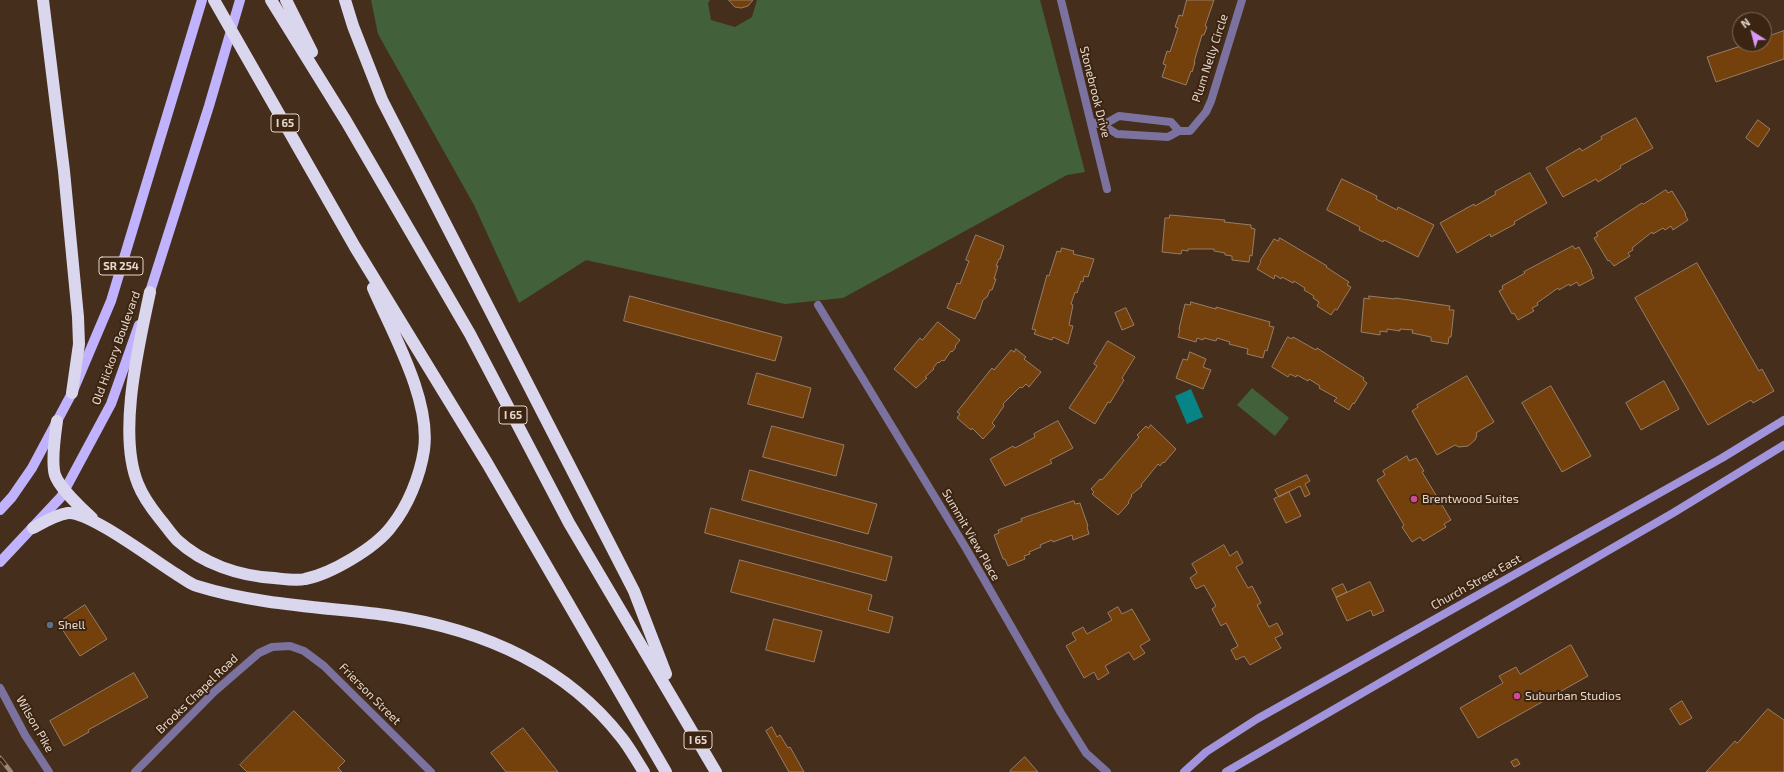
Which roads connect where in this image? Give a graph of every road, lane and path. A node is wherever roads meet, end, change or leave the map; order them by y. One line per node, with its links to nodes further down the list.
1 (43, 0): 18 (highway)
2 (202, 0): 18 (main road, Old Hickory Boulevard / SR 254)
3 (214, 0): 15 (highway, I 65)
4 (240, 0): 16 (main road, Old Hickory Boulevard / SR 254)
5 (271, 0): 10 (highway, I 65)
6 (286, 0): 10 (highway)
7 (345, 0): 29 (highway)
8 (1061, 0): 11 (street, Stonebrook Drive)
9 (1242, 0): 13 (street, Plum Nelly Circle)
10 (346, 121): 29 (highway, I 65)
11 (1091, 122): 12 (street, Plum Nelly Circle); 14 (street, Stonebrook Drive)
12 (1103, 125): 13 (street, Plum Nelly Circle); 13 (street)
13 (1179, 131)
14 (1107, 189)
15 (355, 247): 16 (highway); 34 (highway, I 65)
16 (150, 292): 22 (main road, Old Hickory Boulevard / SR 254)
17 (818, 306): 36 (street, Summit View Place)
18 (72, 393): 20 (main road, Old Hickory Boulevard / SR 254)
19 (1784, 420): 37 (main road, Church Street East)
20 (57, 421): 22 (highway); 23 (main road, Old Hickory Boulevard / SR 254)
21 (1784, 445): 38 (main road)
22 (65, 489): 24 (highway); 25 (main road, Old Hickory Boulevard / SR 254)
23 (0, 510)
24 (96, 521): 25 (highway); 33 (highway)
25 (33, 528): 26 (main road, Old Hickory Boulevard / SR 254)
26 (0, 562)
27 (284, 645): 31 (street, Brooks Chapel Road); 32 (street, Frierson Street)
28 (0, 688): 30 (street, Wilson Pike)
29 (680, 709): 35 (highway, I 65)
30 (49, 772)
31 (135, 772)
32 (431, 772)
33 (644, 772)
34 (666, 772)
35 (716, 772)
36 (1107, 772)
37 (1184, 772)
38 (1226, 772)

